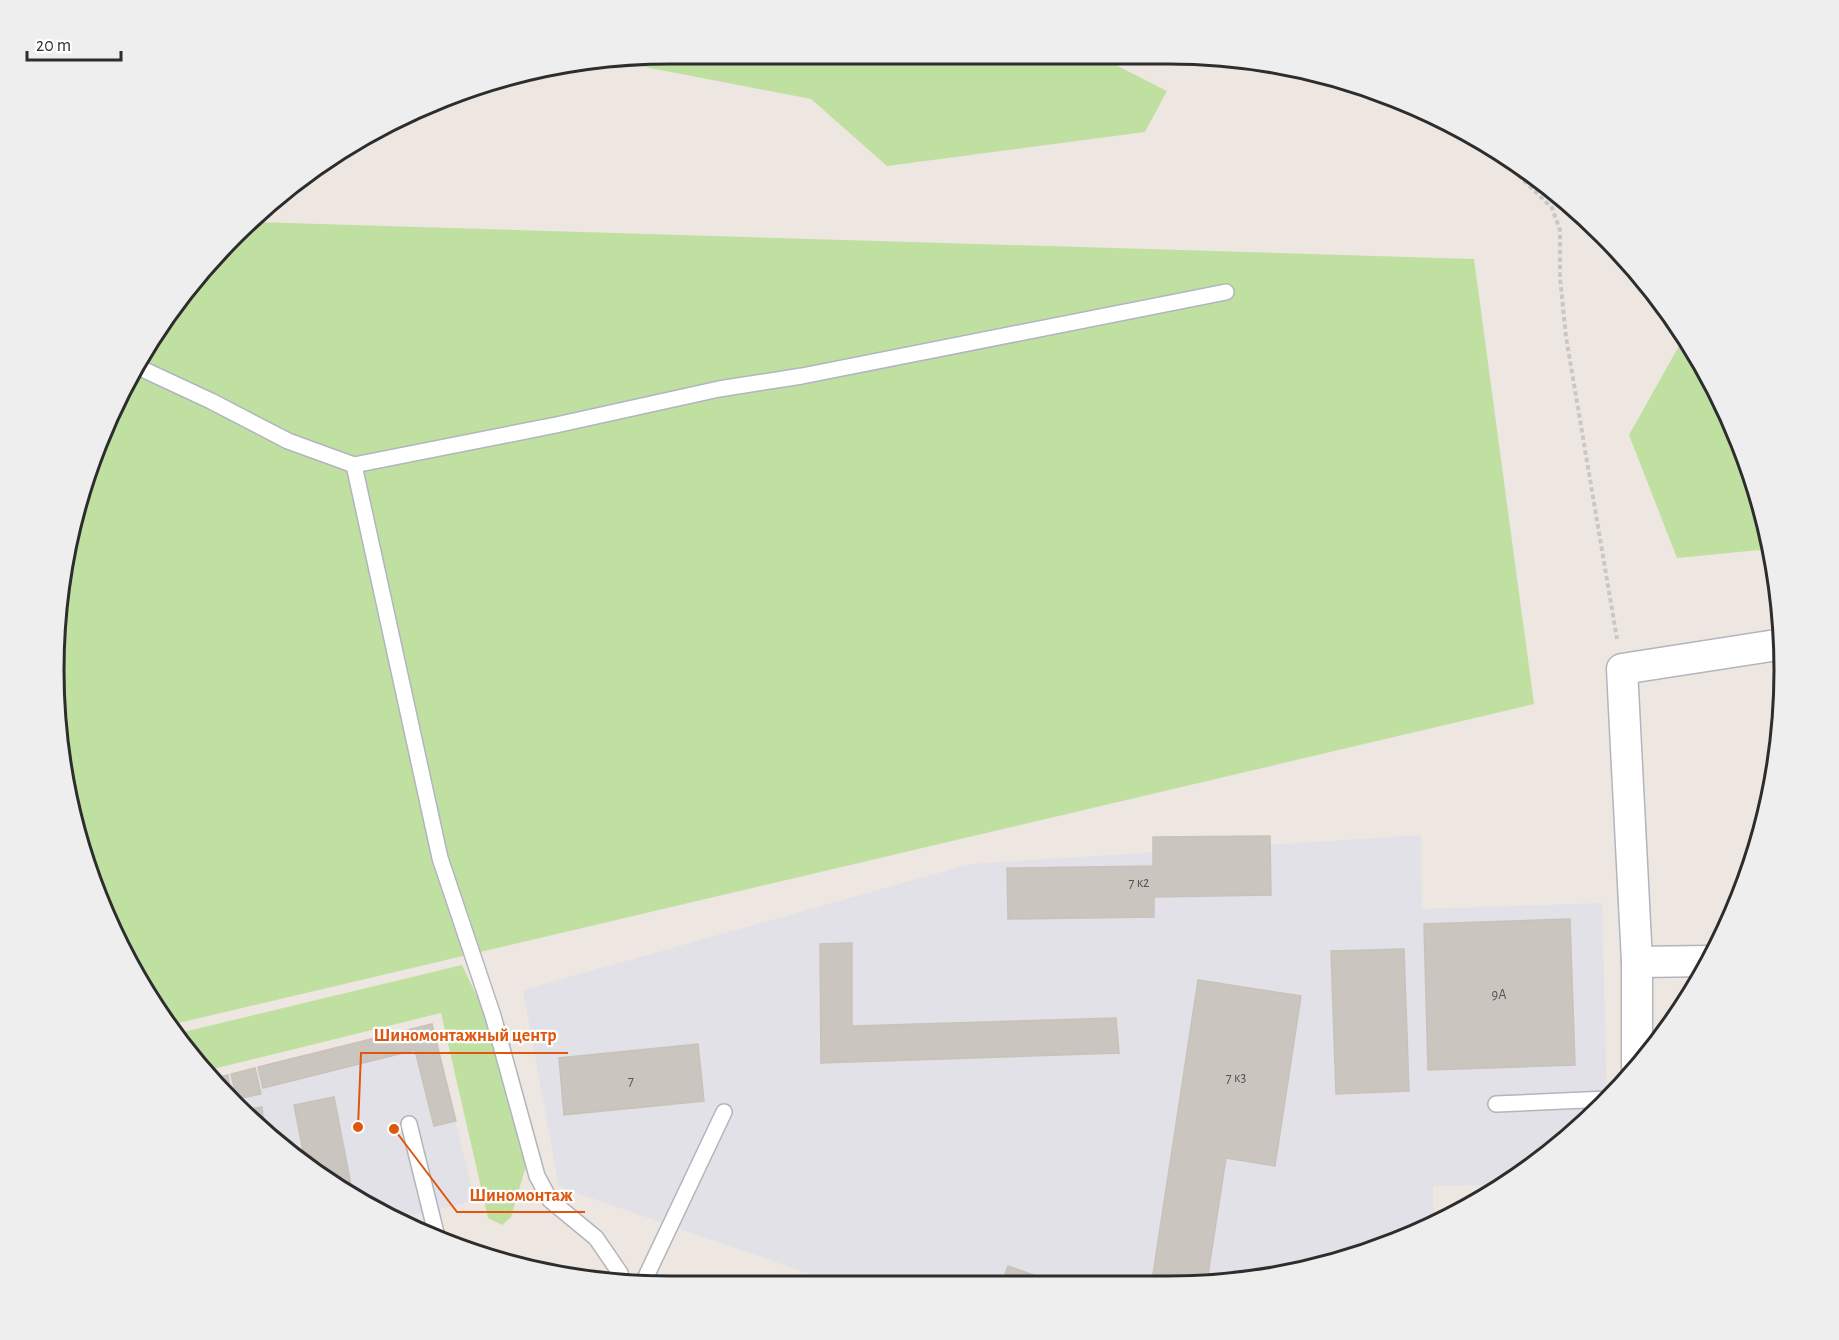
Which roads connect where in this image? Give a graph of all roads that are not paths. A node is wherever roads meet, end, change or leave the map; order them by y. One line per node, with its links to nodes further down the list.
1 (1226, 292): 3 (lane)
2 (144, 370): 3 (lane)
3 (354, 465): 13 (lane)
4 (1773, 645): 6 (street)
5 (1699, 961): 6 (street)
6 (1637, 962): 7 (street)
7 (1637, 1053)
8 (1595, 1100): 9 (lane)
9 (1496, 1104)
10 (724, 1112): 14 (lane)
11 (409, 1124): 12 (lane)
12 (435, 1228)
13 (620, 1273)
14 (647, 1275)

